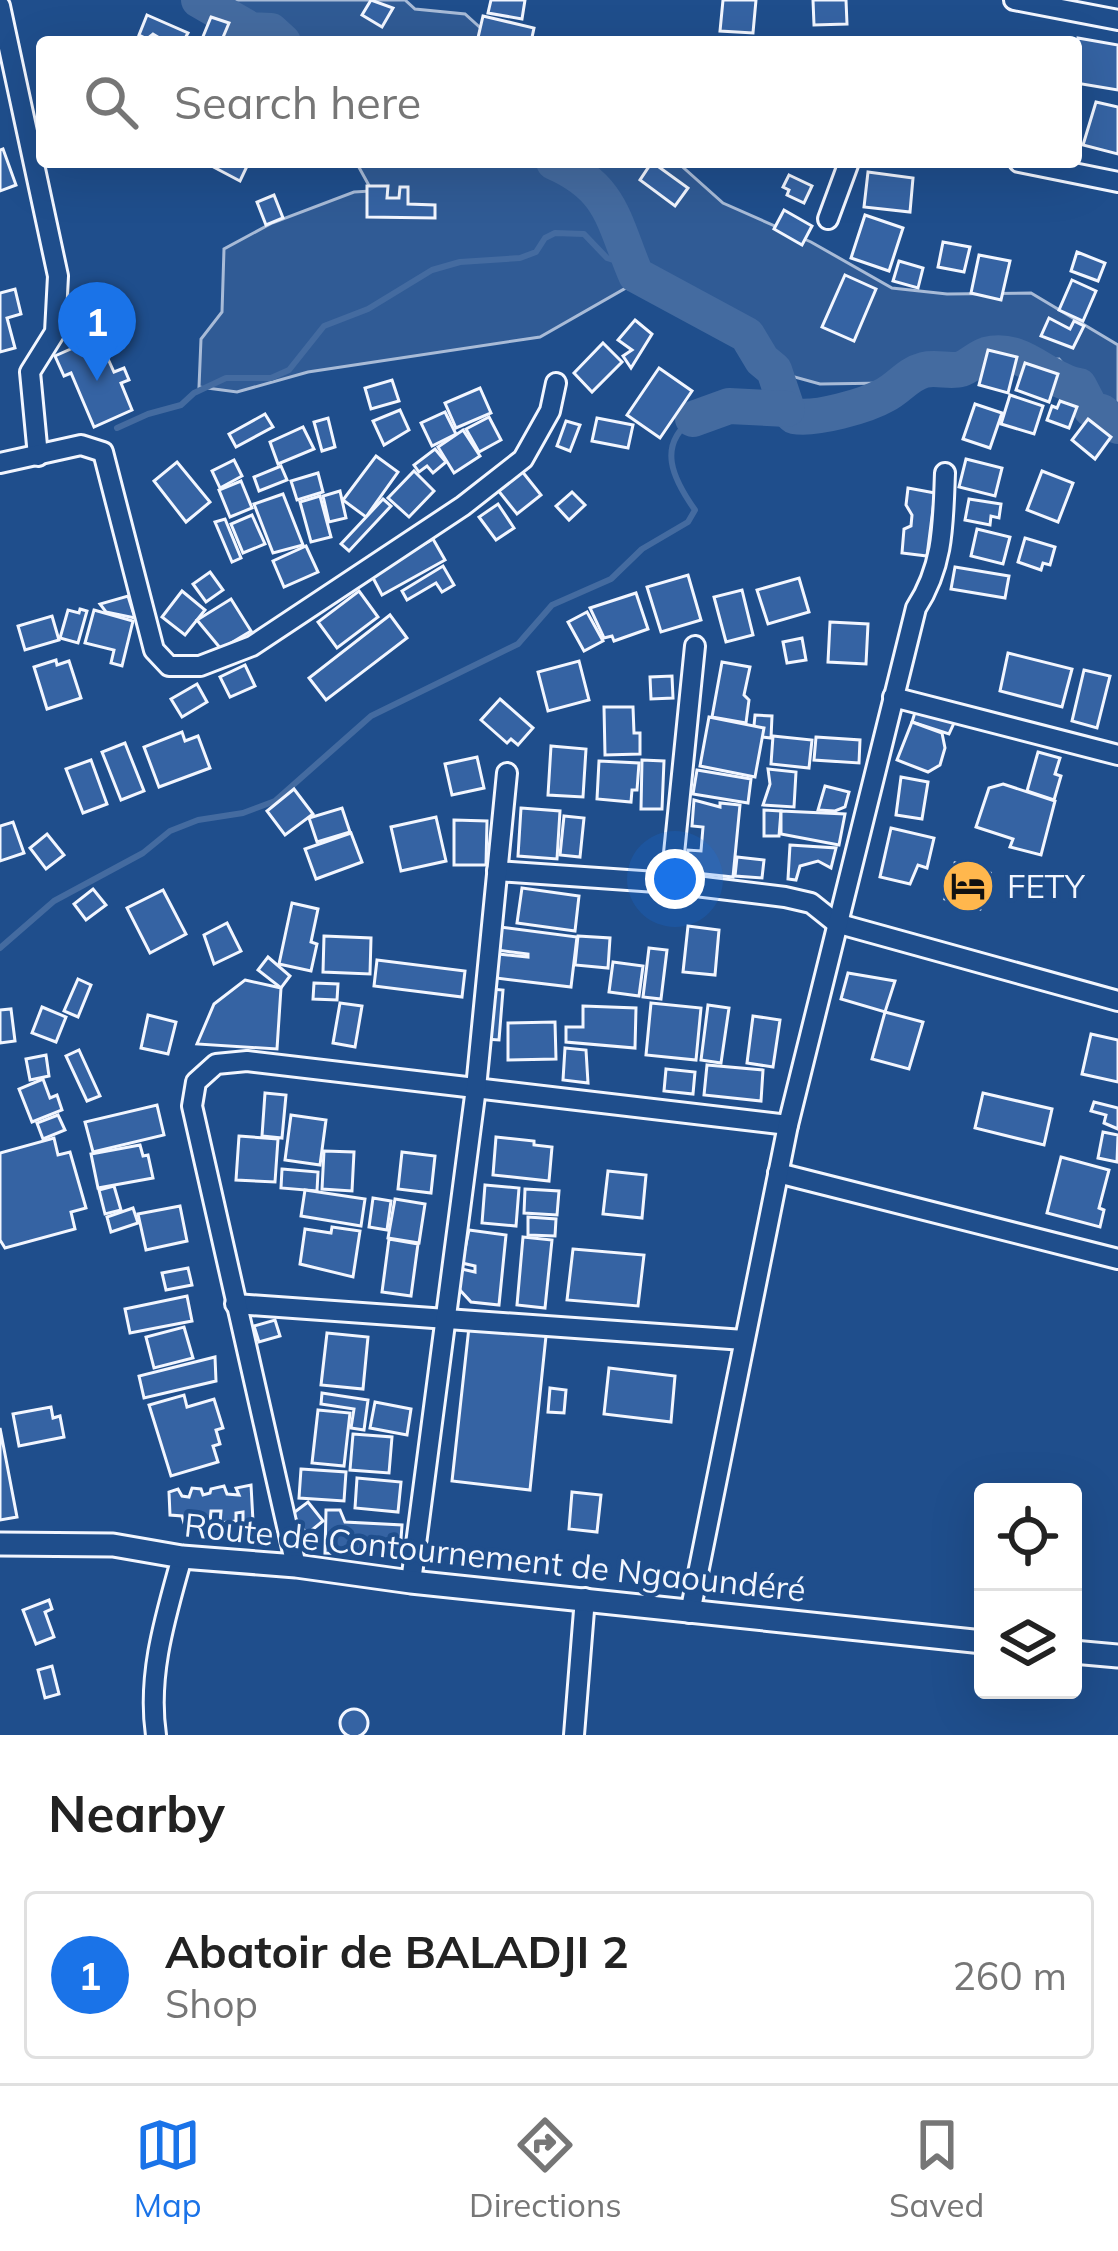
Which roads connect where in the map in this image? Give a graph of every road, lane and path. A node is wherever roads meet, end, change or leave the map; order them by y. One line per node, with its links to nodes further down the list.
1 (1014, 0): 3 (street)
2 (0, 6): 9 (street)
3 (1118, 20)
4 (847, 168): 7 (street)
5 (1048, 168): 6 (street)
6 (1118, 182)
7 (828, 219)
8 (556, 383): 9 (street)
9 (38, 456): 10 (street)
10 (0, 463)
11 (945, 473): 13 (street)
12 (694, 646): 17 (street)
13 (893, 697): 14 (street); 18 (street)
14 (1118, 754)
15 (507, 773): 16 (street)
16 (497, 872): 17 (street); 20 (street)
17 (671, 883): 18 (street)
18 (836, 922): 19 (street); 21 (street)
19 (1118, 1001)
20 (476, 1088): 21 (street); 24 (street); 25 (street)
21 (788, 1125): 22 (street)
22 (778, 1174): 23 (street); 26 (street)
23 (1118, 1259)
24 (236, 1304): 25 (street); 29 (street)
25 (446, 1322): 26 (street); 30 (street)
26 (745, 1340): 32 (street)
27 (0, 1544): 28 (street, Route de Contournement de Ngaoundéré)
28 (182, 1557): 29 (street, Route de Contournement de Ngaoundéré); 36 (street)
29 (296, 1566): 30 (street, Route de Contournement de Ngaoundéré)
30 (412, 1582): 31 (street, Route de Contournement de Ngaoundéré)
31 (586, 1598): 32 (street, Route de Contournement de Ngaoundéré); 37 (street)
32 (690, 1613): 33 (street, Route de Contournement de Ngaoundéré)
33 (974, 1641)
34 (1082, 1653): 35 (street)
35 (1118, 1656)
36 (156, 1735)
37 (574, 1735)

